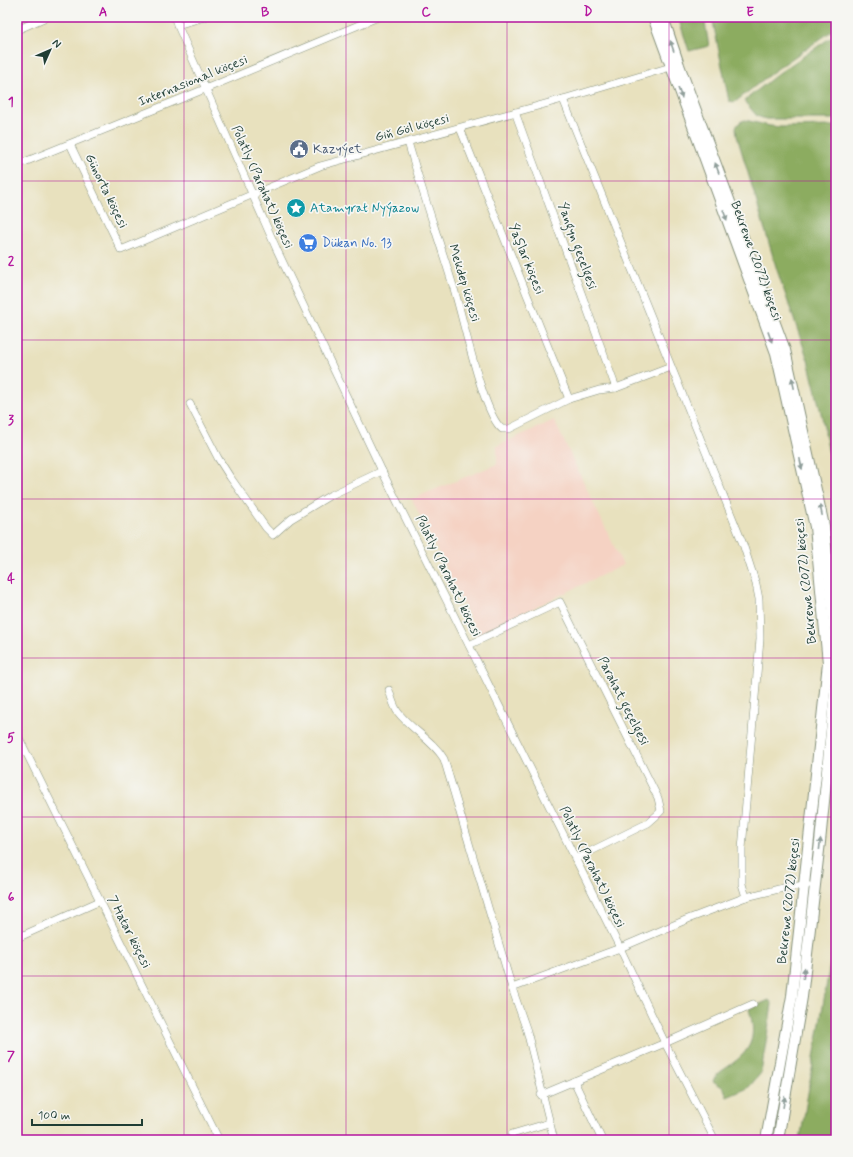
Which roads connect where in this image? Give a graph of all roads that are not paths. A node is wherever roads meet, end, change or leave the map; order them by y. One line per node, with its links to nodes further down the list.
1 (46, 17): 8 (street)
2 (174, 17): 7 (street, Polatly (Parahat) köçesi)
3 (205, 17): 7 (street)
4 (378, 17): 10 (street, Internasional köçesi)
5 (653, 17): 9 (main road, Bekrewe (2072) köçesi)
6 (662, 17): 9 (main road, Bekrewe (2072) köçesi, one-way to 6)
7 (177, 25): 10 (street, Polatly (Parahat) köçesi)
8 (17, 30)
9 (675, 66): 11 (street, Giň Göl köçesi); 25 (main road, Bekrewe (2072) köçesi, one-way to 9); 30 (main road, Bekrewe (2072) köçesi, one-way to 30)
10 (205, 89): 15 (street, Internasional köçesi); 17 (street, Polatly (Parahat) köçesi)
11 (563, 99): 12 (street, Giň Göl köçesi); 19 (street)
12 (515, 112): 13 (street, Giň Göl köçesi); 20 (street, Ýangyn geçelgesi)
13 (460, 128): 14 (street, Giň Göl köçesi); 21 (street, Ýaşlar köçesi)
14 (408, 142): 17 (street, Giň Göl köçesi); 21 (street, Mekdep köçesi)
15 (70, 144): 16 (street, Internasional köçesi); 18 (street, Günorta köçesi)
16 (17, 165)
17 (252, 194): 18 (street, Giň Göl köçesi); 23 (street, Polatly (Parahat) köçesi)
18 (121, 250)
19 (671, 367): 20 (street); 32 (street)
20 (616, 388): 21 (street)
21 (569, 399)
22 (190, 404): 23 (street)
23 (382, 471): 24 (street, Polatly (Parahat) köçesi)
24 (469, 645): 29 (street, Polatly (Parahat) köçesi); 29 (street, Parahat geçelgesi)
25 (836, 646)
26 (836, 680): 31 (main road, Bekrewe (2072) köçesi, one-way to 26)
27 (389, 690): 36 (street)
28 (17, 734): 33 (street, 7 Hatar köçesi)
29 (575, 859): 35 (street, Polatly (Parahat) köçesi)
30 (804, 885): 31 (street); 32 (street); 47 (main road, Bekrewe (2072) köçesi)
31 (815, 885): 48 (main road, Bekrewe (2072) köçesi, one-way to 31)
32 (746, 898): 35 (street)
33 (100, 901): 34 (street); 43 (street, 7 Hatar köçesi)
34 (17, 938)
35 (620, 948): 36 (street); 38 (street, Polatly (Parahat) köçesi)
36 (512, 988): 40 (street)
37 (753, 1004): 38 (street)
38 (665, 1043): 39 (street); 46 (street, Polatly (Parahat) köçesi)
39 (574, 1081): 40 (street); 45 (street)
40 (541, 1095): 41 (street)
41 (549, 1123): 42 (street); 44 (street)
42 (512, 1134)
43 (220, 1140)
44 (554, 1140)
45 (602, 1140)
46 (715, 1140)
47 (766, 1140)
48 (778, 1140)

